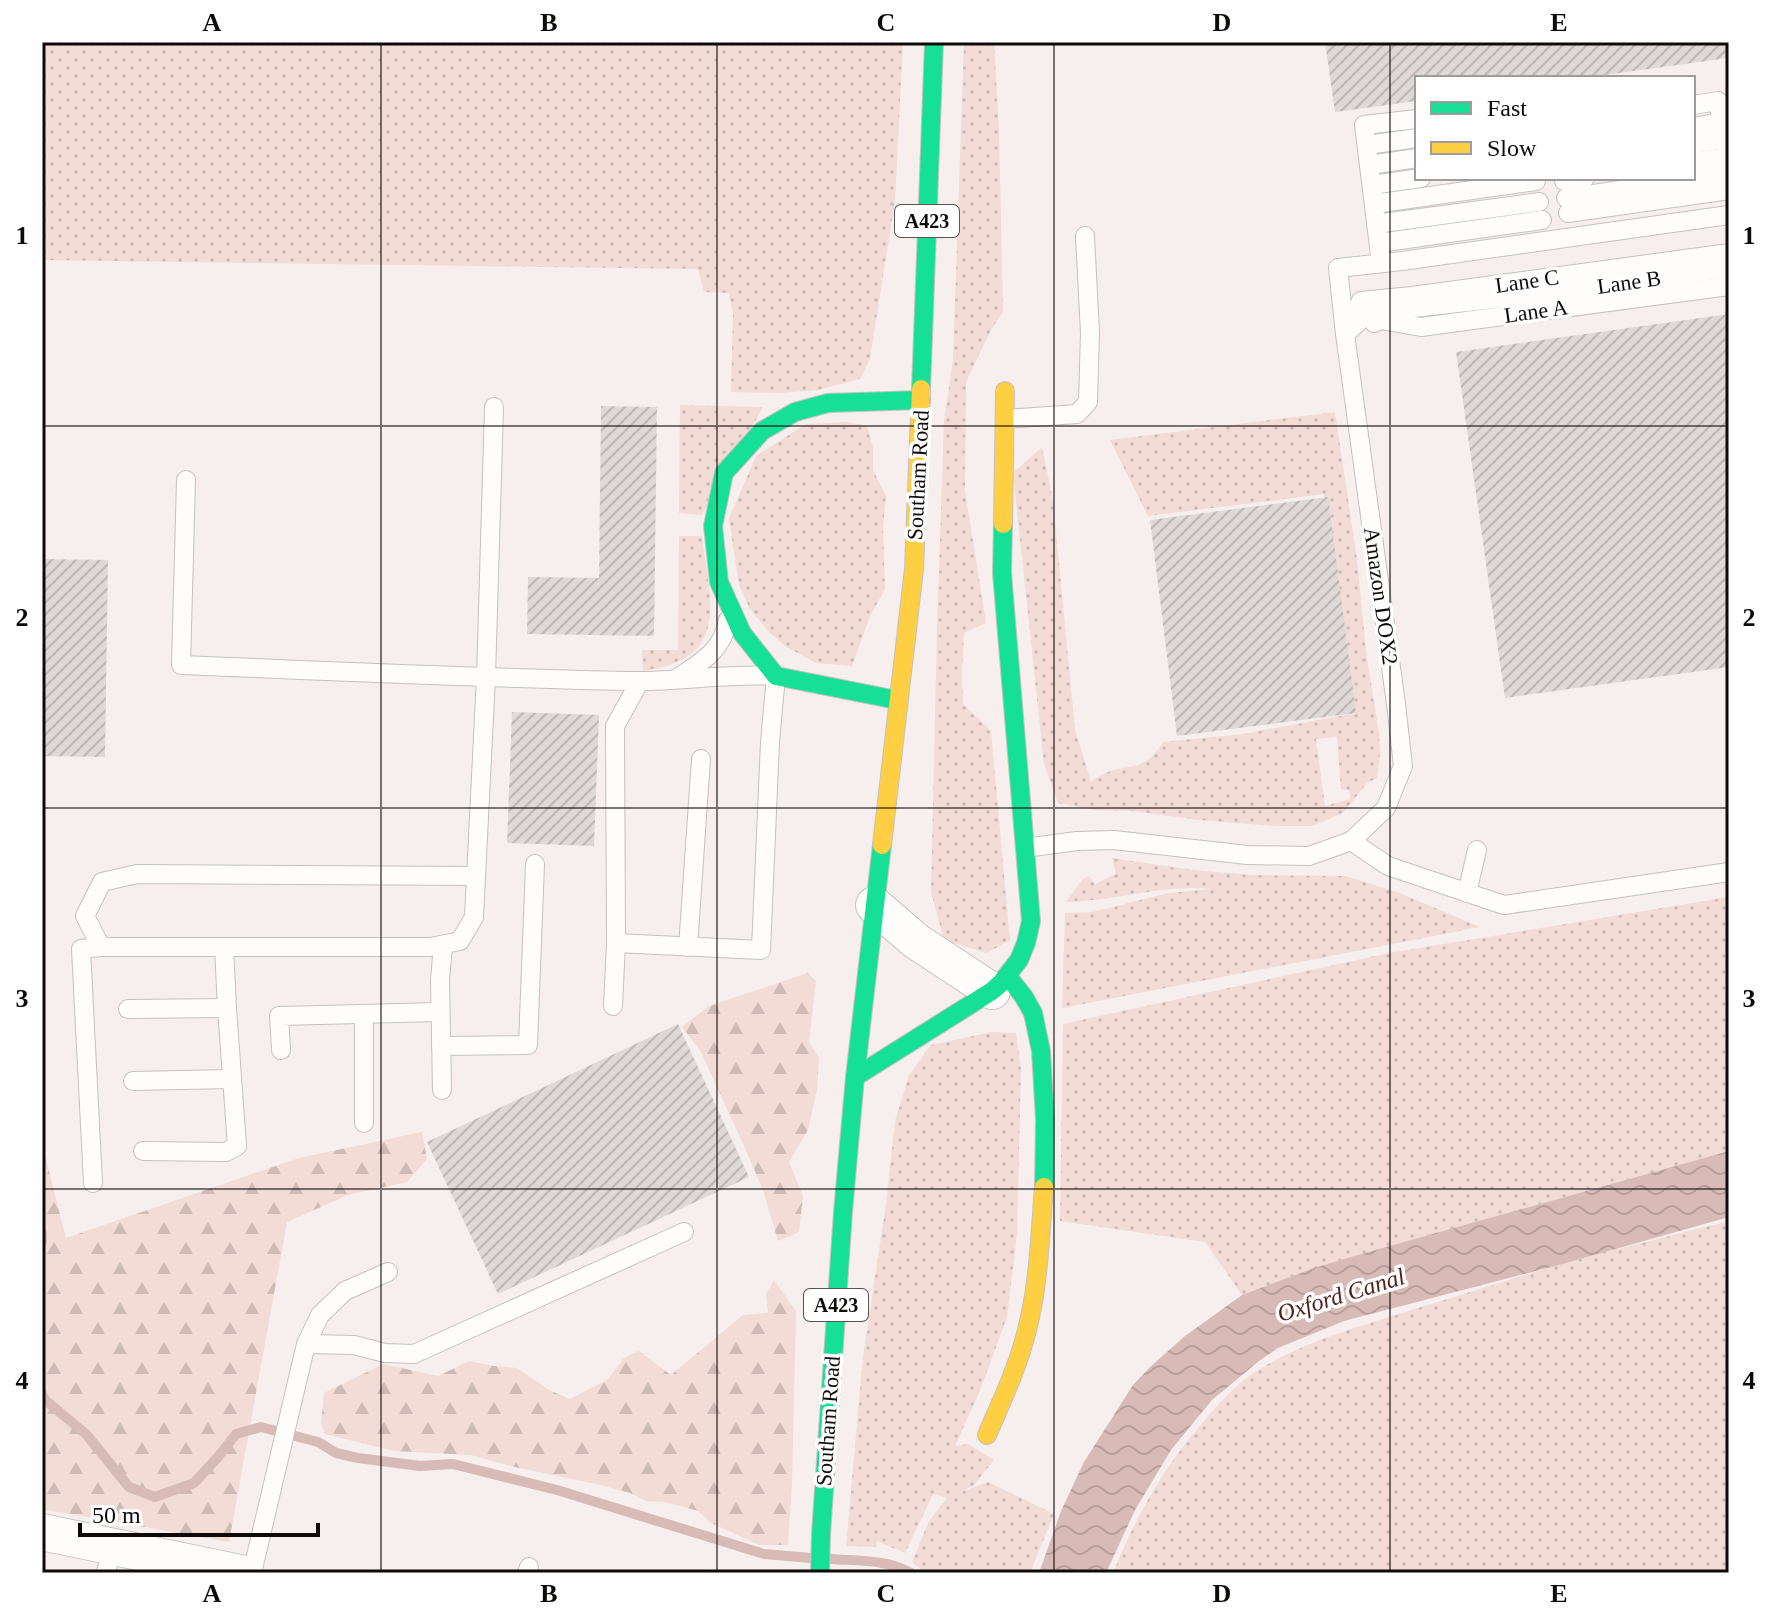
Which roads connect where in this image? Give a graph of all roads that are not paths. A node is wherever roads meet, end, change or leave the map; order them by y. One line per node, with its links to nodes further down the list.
1 (934, 42): 34 (main road, Southam Road / A423)
2 (1695, 105): 8 (lane)
3 (1415, 119): 7 (lane)
4 (1695, 129): 8 (lane)
5 (1415, 138): 7 (lane)
6 (1695, 144): 8 (lane)
7 (1367, 145): 12 (lane)
8 (1726, 152): 10 (lane); 11 (lane)
9 (1415, 158): 12 (lane)
10 (1695, 160)
11 (1695, 161)
12 (1369, 165): 17 (lane)
13 (1415, 179): 17 (lane)
14 (1536, 180): 20 (lane); 21 (lane)
15 (1582, 180): 19 (lane)
16 (1616, 180): 19 (lane)
17 (1372, 185): 20 (lane)
18 (1729, 190): 19 (lane)
19 (1565, 193): 25 (lane)
20 (1374, 204): 23 (lane)
21 (1540, 211): 23 (lane); 26 (lane); 27 (lane)
22 (1729, 215): 25 (lane)
23 (1376, 224): 27 (lane)
24 (1085, 236): 36 (lane)
25 (1571, 237): 26 (lane)
26 (1545, 241): 29 (lane)
27 (1379, 243): 29 (lane)
28 (1729, 253): 32 (lane, Lane C)
29 (1381, 263): 32 (lane, Amazon DOX2)
30 (1729, 268): 32 (lane, Lane B)
31 (1729, 286): 32 (lane, Lane A)
32 (1345, 334): 45 (lane, Amazon DOX2)
33 (1005, 391): 36 (main road)
34 (921, 400): 38 (main road); 43 (main road, Southam Road / A423)
35 (494, 407): 40 (lane)
36 (1005, 419): 46 (main road)
37 (186, 480): 40 (lane)
38 (731, 608): 39 (main road); 41 (lane)
39 (776, 676): 41 (lane); 43 (main road); 57 (lane)
40 (486, 677): 42 (lane); 50 (lane)
41 (674, 680): 42 (lane)
42 (640, 681): 53 (lane)
43 (897, 700): 52 (main road, Southam Road / A423)
44 (701, 759): 57 (lane)
45 (1351, 841): 46 (lane); 51 (lane)
46 (1025, 848): 58 (main road)
47 (1477, 850): 51 (lane)
48 (535, 864): 64 (lane)
49 (1729, 872): 51 (lane)
50 (476, 876): 54 (lane); 55 (lane)
51 (1467, 893)
52 (874, 905): 58 (street); 66 (main road, Southam Road / A423)
53 (616, 943): 57 (lane); 59 (lane)
54 (443, 945): 56 (lane); 62 (lane)
55 (101, 947): 56 (lane); 72 (lane)
56 (224, 947): 60 (lane)
57 (688, 947)
58 (1000, 985): 66 (main road); 76 (main road)
59 (613, 1006)
60 (227, 1008): 61 (lane); 67 (lane)
61 (128, 1009)
62 (440, 1012): 63 (lane); 64 (lane)
63 (364, 1014): 65 (lane); 70 (lane)
64 (441, 1046): 69 (lane)
65 (281, 1050)
66 (855, 1077): 81 (main road, Southam Road / A423)
67 (232, 1079): 68 (lane); 71 (lane)
68 (133, 1081)
69 (442, 1090)
70 (364, 1123)
71 (143, 1151)
72 (93, 1183)
73 (684, 1232): 75 (lane)
74 (388, 1272): 75 (lane)
75 (306, 1344): 80 (lane)
76 (987, 1435)
77 (42, 1532): 78 (street)
78 (109, 1559): 79 (street)
79 (240, 1573)
80 (252, 1573)
81 (820, 1573)

